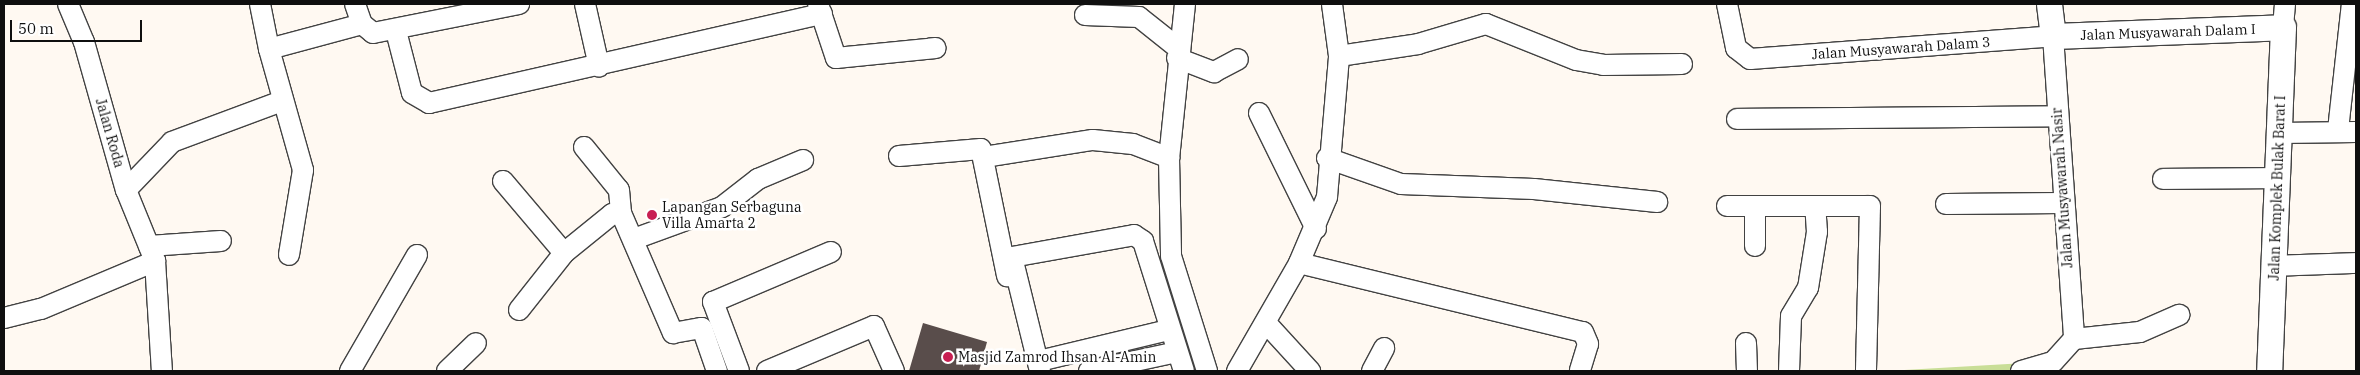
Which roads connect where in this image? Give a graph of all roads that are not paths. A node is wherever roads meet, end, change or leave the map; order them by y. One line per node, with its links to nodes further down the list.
1 (68, 4): 39 (street, Jalan Roda)
2 (260, 4): 18 (street)
3 (355, 4): 14 (street)
4 (519, 4): 15 (street)
5 (585, 4): 23 (street)
6 (1185, 4): 19 (street)
7 (1332, 4): 20 (street)
8 (1727, 4): 16 (street, Jalan Musyawarah Dalam 3)
9 (2050, 4): 16 (street)
10 (2352, 4): 28 (street)
11 (820, 9): 17 (street); 23 (street)
12 (1085, 15): 19 (street)
13 (2284, 16): 16 (street, Jalan Musyawarah Dalam I); 29 (street, Jalan Komplek Bulak Barat I)
14 (362, 24): 15 (street); 18 (street)
15 (396, 31): 23 (street)
16 (2053, 36): 26 (street, Jalan Musyawarah Nasir)
17 (936, 48)
18 (269, 49): 24 (street)
19 (1178, 53): 21 (street); 33 (street)
20 (1339, 56): 22 (street); 34 (street)
21 (1238, 59)
22 (1682, 64)
23 (599, 66)
24 (282, 101): 39 (street); 54 (street)
25 (1260, 113): 47 (street)
26 (2056, 116): 27 (street); 41 (street, Jalan Musyawarah Nasir)
27 (1738, 119)
28 (2347, 131): 29 (street)
29 (2279, 133): 36 (street, Jalan Komplek Bulak Barat I)
30 (584, 147): 46 (street)
31 (899, 156): 32 (street)
32 (984, 157): 33 (street); 69 (street)
33 (1169, 158): 79 (street)
34 (1327, 158): 40 (street); 47 (street)
35 (803, 160): 48 (street)
36 (2274, 178): 37 (street); 58 (street, Jalan Komplek Bulak Barat I)
37 (2163, 179)
38 (503, 181): 53 (street)
39 (126, 190): 52 (street, Jalan Roda)
40 (1657, 202)
41 (2062, 203): 42 (street); 64 (street, Jalan Musyawarah Nasir)
42 (1946, 204)
43 (1727, 206): 45 (street)
44 (1815, 206): 45 (street); 85 (street); 86 (street)
45 (1755, 207): 50 (street)
46 (621, 213): 48 (street); 53 (street)
47 (1316, 229): 56 (street)
48 (634, 240): 73 (street)
49 (221, 241): 52 (street)
50 (1755, 246)
51 (831, 252): 74 (street)
52 (152, 253): 61 (street); 70 (street, Jalan Roda)
53 (564, 253): 59 (street)
54 (289, 255)
55 (417, 255): 71 (street)
56 (1299, 263): 62 (street); 83 (street)
57 (2356, 263): 58 (street)
58 (2274, 266): 88 (street, Jalan Komplek Bulak Barat I)
59 (519, 310)
60 (2179, 315): 64 (street)
61 (4, 318)
62 (1267, 324): 80 (street); 81 (street)
63 (1168, 330): 68 (street); 69 (street); 69 (street)
64 (2074, 339): 87 (street)
65 (476, 343): 72 (street)
66 (1746, 343): 84 (street)
67 (1384, 348): 82 (street)
68 (1177, 352): 77 (street); 78 (street)
69 (1036, 368)
70 (162, 371)
71 (350, 371)
72 (447, 371)
73 (717, 371)
74 (738, 371)
75 (767, 371): 76 (street)
76 (894, 371)
77 (1089, 371)
78 (1184, 371)
79 (1208, 371)
80 (1237, 371)
81 (1310, 371)
82 (1372, 371)
83 (1580, 371)
84 (1747, 371)
85 (1790, 371)
86 (1866, 371)
87 (2021, 371)
88 (2269, 371)

